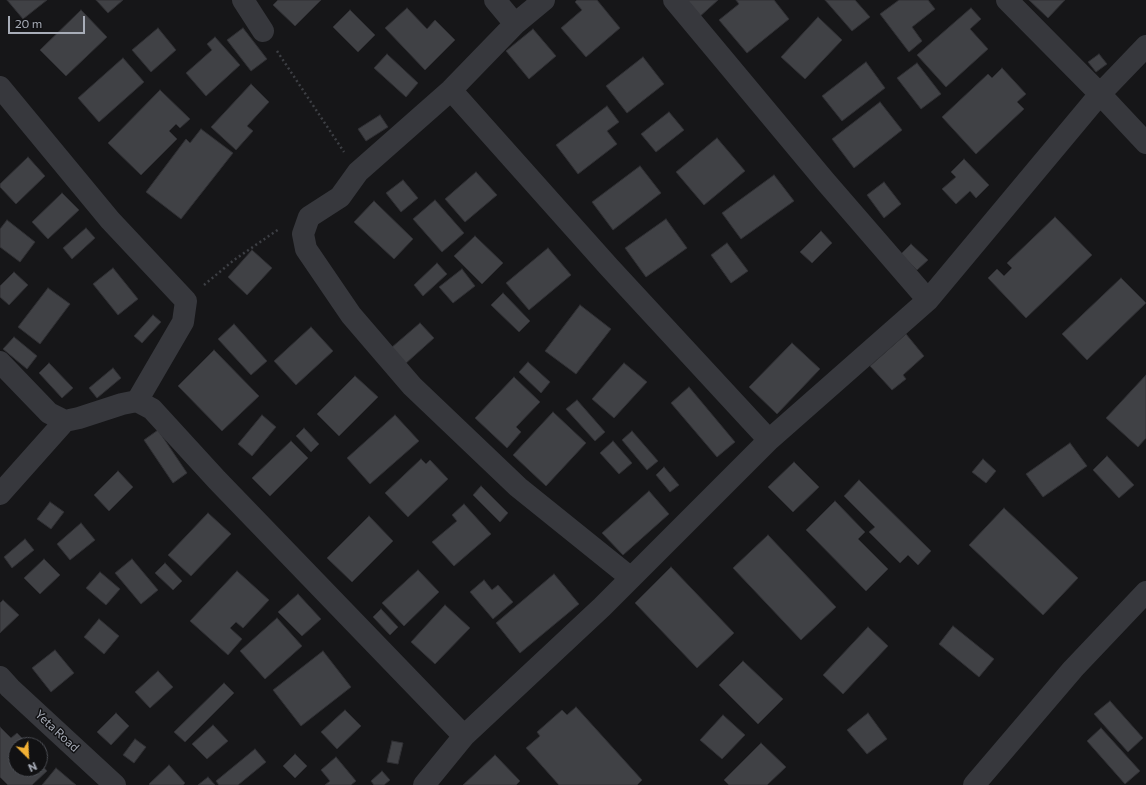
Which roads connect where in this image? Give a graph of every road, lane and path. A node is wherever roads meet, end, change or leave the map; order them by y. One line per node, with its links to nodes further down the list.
1 (243, 0): 7 (street)
2 (495, 0): 6 (street)
3 (544, 0): 6 (street)
4 (674, 0): 15 (street)
5 (1007, 0): 11 (street)
6 (515, 24): 10 (street)
7 (263, 31): 13 (path)
8 (1146, 46): 11 (street)
9 (0, 87): 16 (street)
10 (451, 90): 13 (street); 20 (street)
11 (1100, 94): 12 (street); 15 (street)
12 (1146, 143)
13 (358, 172): 14 (street)
14 (309, 217): 16 (path); 22 (street)
15 (928, 300): 20 (street)
16 (186, 301): 18 (street)
17 (0, 362): 19 (street)
18 (136, 401): 19 (street); 25 (street)
19 (65, 421): 21 (street)
20 (769, 440): 22 (street)
21 (0, 494)
22 (631, 578): 25 (street)
23 (1146, 592): 28 (street)
24 (3, 687): 26 (street, Yeta Road)
25 (464, 736): 27 (street)
26 (115, 785)
27 (424, 785)
28 (974, 785)

